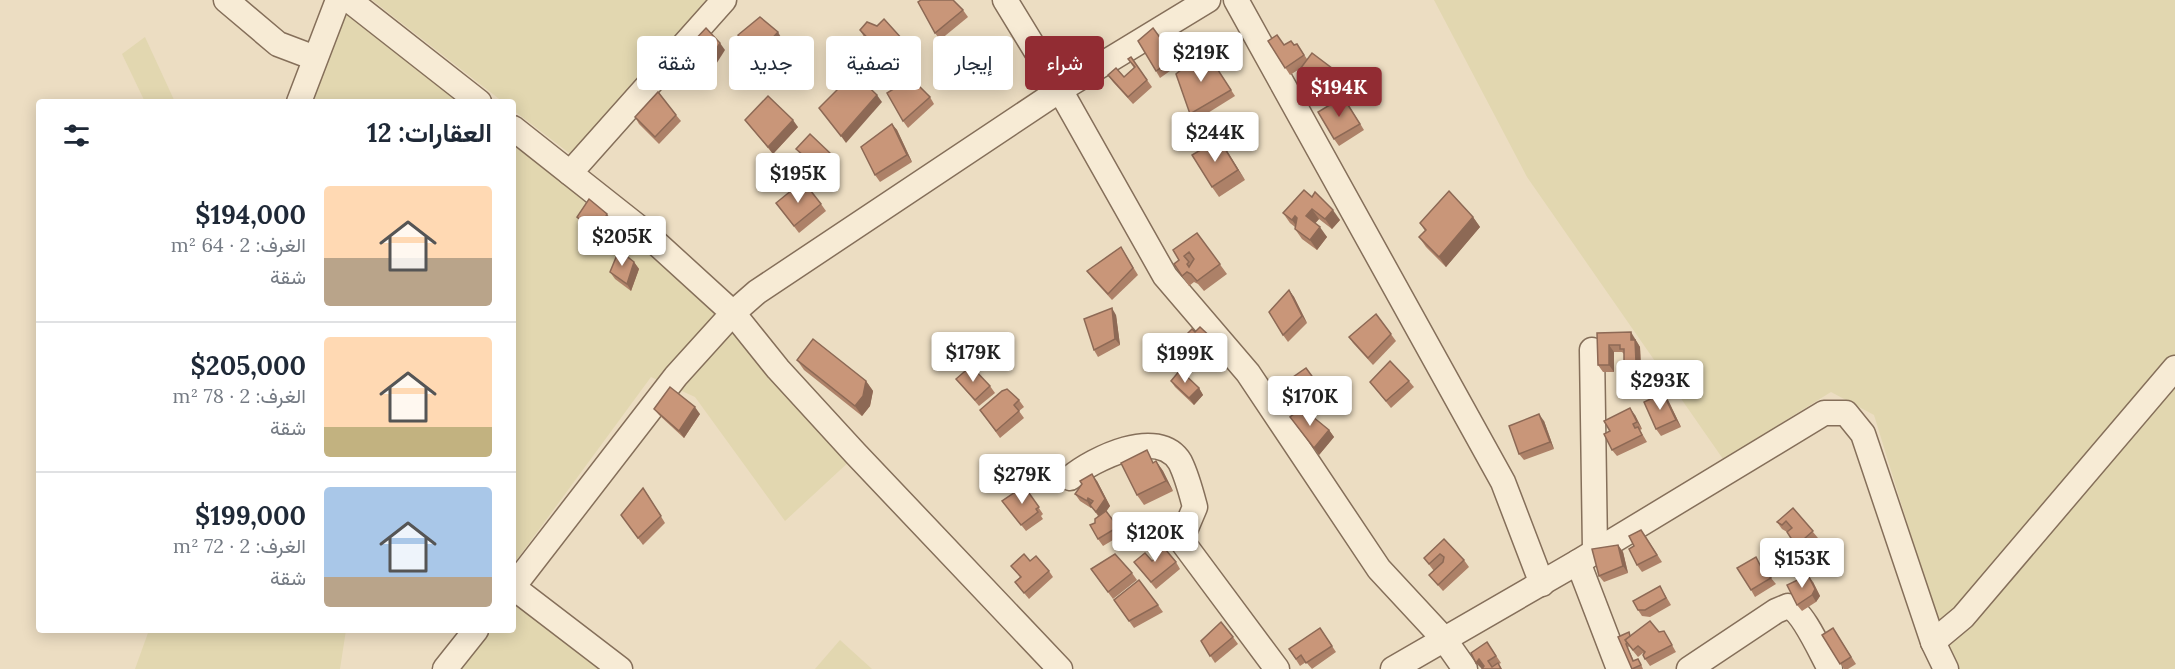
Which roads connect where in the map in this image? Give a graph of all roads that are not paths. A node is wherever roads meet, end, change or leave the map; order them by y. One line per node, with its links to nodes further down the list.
1 (226, 0): 9 (street)
2 (338, 0): 9 (street)
3 (349, 0): 13 (street)
4 (724, 0): 15 (street)
5 (1005, 0): 8 (street)
6 (1208, 0): 10 (street)
7 (1236, 0): 22 (street)
8 (1027, 36)
9 (315, 58): 12 (street)
10 (1104, 63)
11 (1060, 90): 16 (street); 25 (street)
12 (299, 99)
13 (475, 99)
14 (516, 130): 15 (street)
15 (570, 173): 16 (street)
16 (733, 313): 21 (street); 30 (street)
17 (1592, 350): 20 (street)
18 (2175, 368): 26 (street)
19 (1070, 478): 31 (street)
20 (1586, 556): 22 (street); 26 (street); 34 (street)
21 (516, 583)
22 (1542, 584): 25 (street)
23 (516, 589): 29 (street)
24 (471, 633): 28 (street)
25 (1444, 639): 32 (street); 33 (street)
26 (1933, 642): 27 (street)
27 (1943, 668)
28 (445, 669)
29 (620, 669)
30 (1060, 669)
31 (1277, 669)
32 (1393, 669)
33 (1465, 669)
34 (1619, 669)
35 (1689, 669): 36 (street)
36 (1830, 669)

